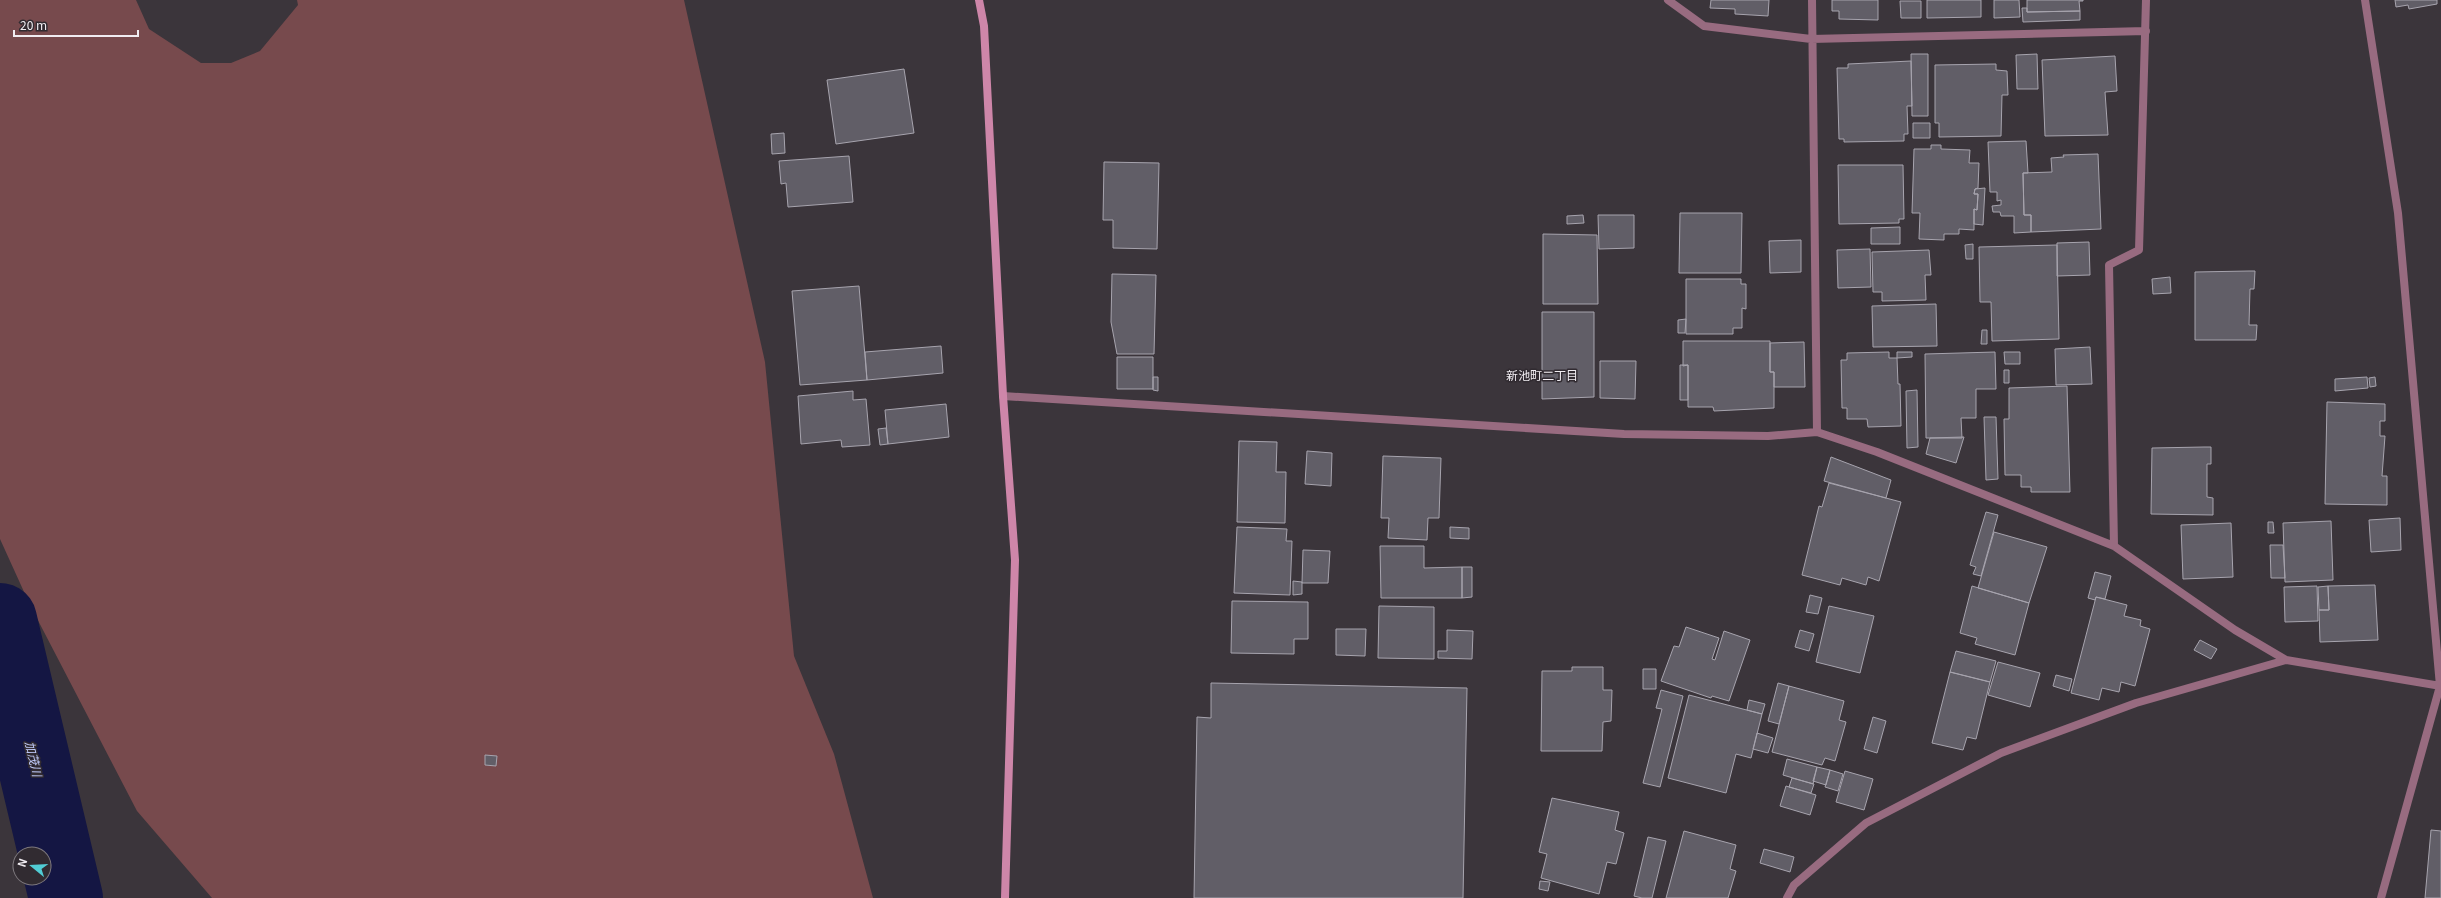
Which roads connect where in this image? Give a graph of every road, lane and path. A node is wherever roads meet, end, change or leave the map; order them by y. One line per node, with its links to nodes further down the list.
1 (980, 0): 8 (street)
2 (1668, 0): 7 (street)
3 (1812, 0): 7 (street)
4 (2146, 0): 6 (street)
5 (2365, 0): 12 (street)
6 (2146, 31): 7 (street); 10 (street)
7 (1811, 39): 9 (street)
8 (1003, 396): 9 (street); 13 (street)
9 (1817, 432): 10 (street)
10 (2114, 546): 11 (street)
11 (2286, 660): 12 (street); 14 (street)
12 (2440, 686): 15 (street)
13 (1005, 898)
14 (1787, 898)
15 (2381, 898)

